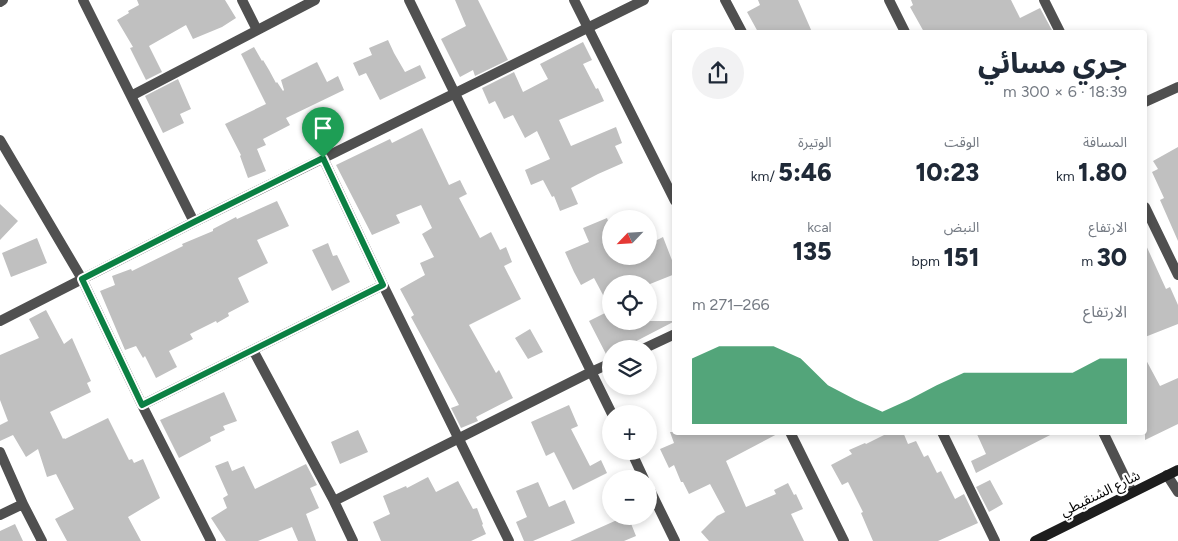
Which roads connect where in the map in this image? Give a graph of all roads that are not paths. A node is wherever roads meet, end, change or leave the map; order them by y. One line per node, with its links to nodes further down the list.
1 (3, 0): 11 (street)
2 (83, 0): 19 (street)
3 (242, 0): 13 (street)
4 (315, 0): 13 (street)
5 (410, 0): 18 (street)
6 (574, 0): 12 (street)
7 (644, 0): 12 (street)
8 (725, 0): 14 (street)
9 (889, 0): 15 (street)
10 (1044, 0): 16 (street)
11 (0, 2)
12 (588, 28): 18 (street); 23 (street)
13 (257, 30): 19 (street)
14 (741, 30)
15 (904, 30)
16 (1059, 30)
17 (1178, 86): 20 (street)
18 (456, 93): 22 (street); 34 (street)
19 (131, 96): 25 (street)
20 (1147, 101)
21 (0, 140): 27 (street)
22 (323, 158): 25 (street); 28 (street)
23 (672, 195)
24 (1147, 211): 26 (street)
25 (194, 222): 27 (street)
26 (1178, 275)
27 (82, 279): 29 (street); 35 (street)
28 (383, 285): 32 (street); 40 (street)
29 (0, 321)
30 (672, 335): 31 (street)
31 (657, 342)
32 (253, 350): 35 (street); 46 (street)
33 (602, 367): 34 (street)
34 (591, 372): 36 (street); 40 (street)
35 (142, 405): 51 (street)
36 (608, 405)
37 (791, 435): 55 (street)
38 (943, 435): 56 (street)
39 (1104, 435): 44 (street)
40 (459, 438): 46 (street); 53 (street)
41 (0, 452): 47 (street)
42 (1178, 470): 43 (street, شارع الشنقيطي)
43 (1167, 475): 44 (street, شارع الشنقيطي); 45 (street)
44 (1132, 492): 57 (street, شارع الشنقيطي)
45 (1178, 492)
46 (334, 501): 52 (street)
47 (23, 504): 49 (street); 50 (street)
48 (657, 504): 54 (street)
49 (0, 515)
50 (42, 541)
51 (211, 541)
52 (353, 541)
53 (509, 541)
54 (675, 541)
55 (844, 541)
56 (995, 541)
57 (1036, 541)

